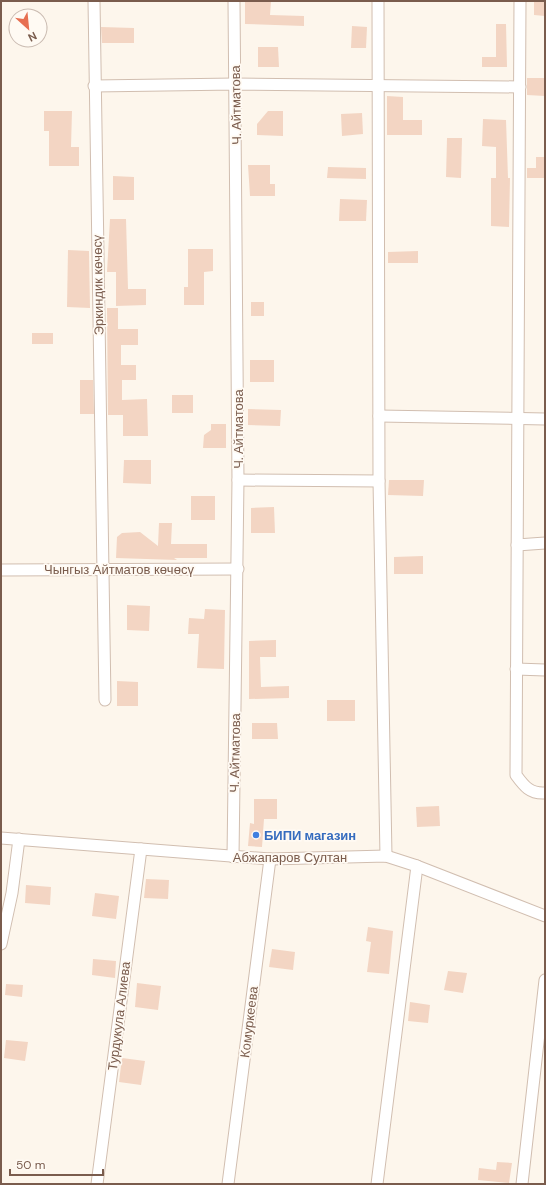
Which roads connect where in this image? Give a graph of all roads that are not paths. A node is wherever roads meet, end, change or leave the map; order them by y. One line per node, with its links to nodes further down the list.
1 (94, 1): 6 (street, Эркиндик көчөсү)
2 (234, 1): 5 (street, Ч. Айтматова)
3 (378, 1): 7 (street)
4 (520, 1): 8 (street)
5 (235, 84): 6 (street); 7 (street); 12 (street, Ч. Айтматова)
6 (94, 86): 16 (street, Эркиндик көчөсү)
7 (378, 86): 8 (street); 9 (street)
8 (520, 87): 10 (street)
9 (379, 416): 10 (street); 13 (street)
10 (517, 419): 11 (street); 15 (street)
11 (545, 419)
12 (238, 480): 13 (street); 17 (street, Ч. Айтматова)
13 (379, 480): 26 (street)
14 (545, 543): 15 (street)
15 (516, 544): 19 (street)
16 (104, 569): 17 (street, Чынгыз Айтматов көчөсү); 18 (street, Чынгыз Айтматов көчөсү); 21 (street, Эркиндик көчөсү)
17 (238, 569): 27 (street, Ч. Айтматова)
18 (1, 570)
19 (516, 669): 20 (street); 22 (street)
20 (545, 670)
21 (105, 700)
22 (545, 793)
23 (1, 838): 24 (street, Абжапаров Султан)
24 (19, 839): 25 (street, Абжапаров Султан); 31 (street)
25 (141, 849): 27 (street, Абжапаров Султан); 33 (street, Турдукула Алиева)
26 (386, 856): 28 (street, Абжапаров Султан); 29 (street, Абжапаров Султан)
27 (233, 857): 28 (street, Абжапаров Султан)
28 (270, 859): 34 (street, Комуркеева)
29 (417, 866): 30 (street, Абжапаров Султан); 35 (street)
30 (545, 916)
31 (1, 944)
32 (545, 980): 36 (street)
33 (97, 1184)
34 (228, 1184)
35 (377, 1184)
36 (522, 1184)

